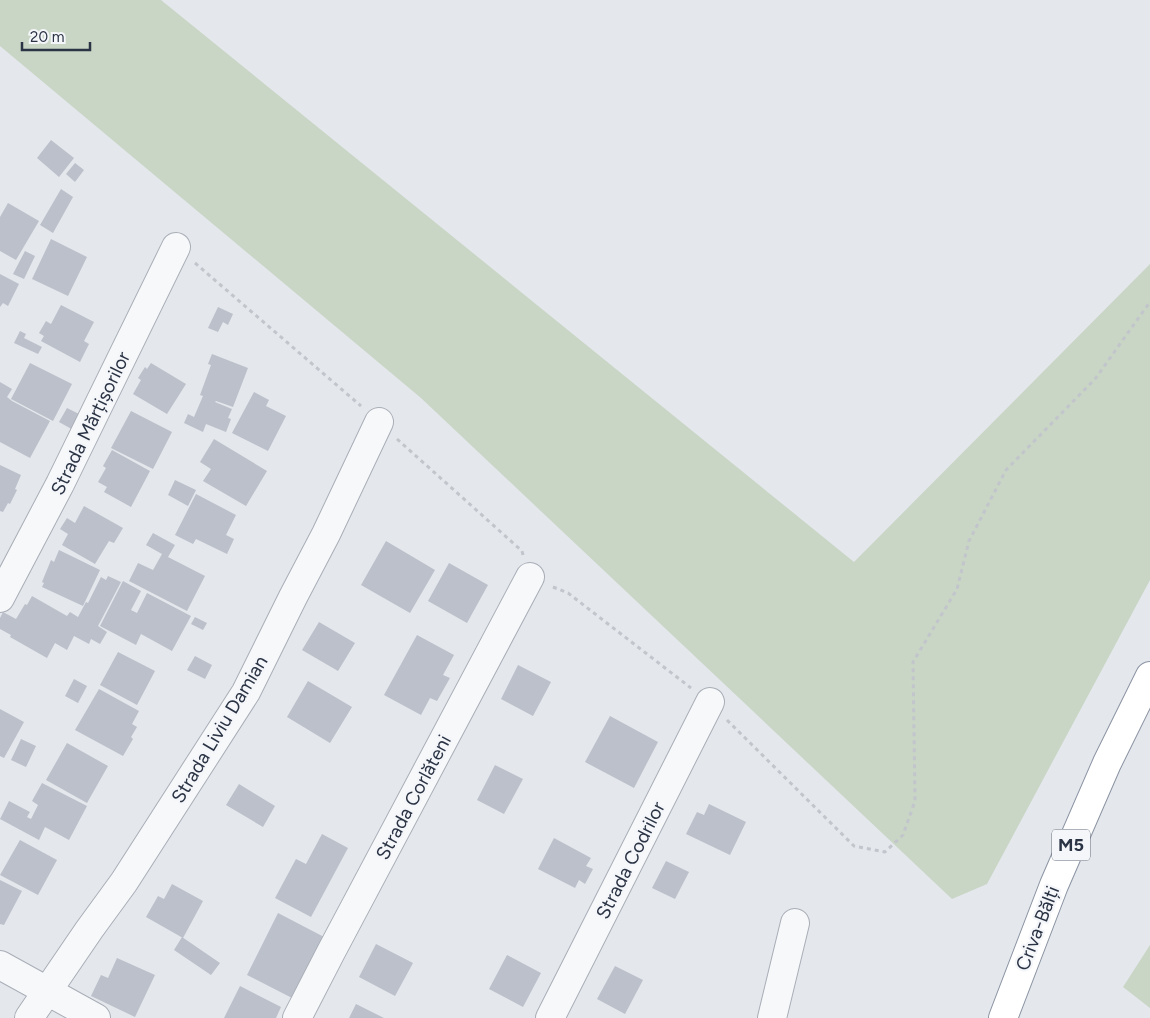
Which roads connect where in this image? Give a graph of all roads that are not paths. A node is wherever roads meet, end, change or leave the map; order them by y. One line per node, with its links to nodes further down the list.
1 (176, 246): 4 (street, Strada Mărțișorilor)
2 (379, 422): 9 (street, Strada Liviu Damian)
3 (530, 577): 12 (street, Strada Corlăteni)
4 (0, 598)
5 (1150, 676): 15 (highway, Criva-Bălți / M5)
6 (710, 702): 13 (street, Strada Codrilor)
7 (795, 923): 14 (street)
8 (0, 965): 9 (street)
9 (47, 991): 10 (street, Strada Liviu Damian); 11 (street)
10 (29, 1018)
11 (96, 1018)
12 (297, 1018)
13 (550, 1018)
14 (772, 1018)
15 (1004, 1018)

